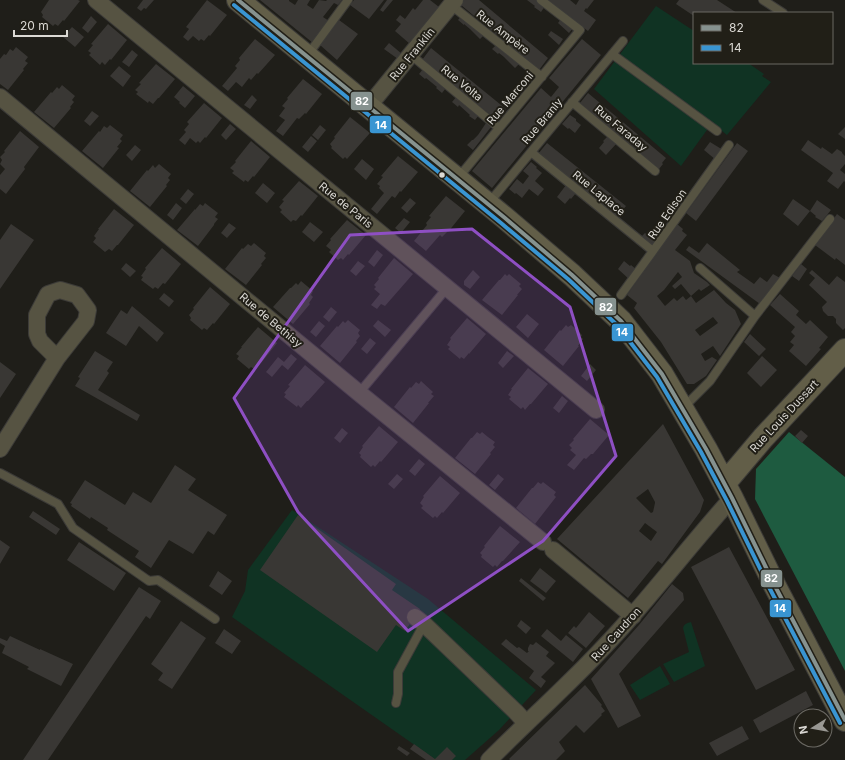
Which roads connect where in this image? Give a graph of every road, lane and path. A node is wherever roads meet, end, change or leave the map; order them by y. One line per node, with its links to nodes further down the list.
1 (96, 0): 26 (street, Rue de Paris)
2 (238, 0): 11 (main road)
3 (348, 0): 11 (lane)
4 (541, 0): 12 (lane, Rue Marconi)
5 (763, 0): 7 (lane)
6 (453, 2): 10 (street, Rue Franklin); 12 (lane, Rue Ampère)
7 (782, 12)
8 (622, 41): 9 (lane, Rue Branly)
9 (613, 53): 14 (lane, Rue Branly); 17 (lane)
10 (411, 55): 15 (street, Rue Franklin); 16 (lane, Rue Volta)
11 (306, 57): 15 (main road)
12 (542, 76): 16 (lane, Rue Marconi)
13 (0, 97): 31 (street, Rue de Bethisy)
14 (572, 102): 19 (lane, Rue Branly); 20 (lane, Rue Faraday)
15 (368, 107): 21 (main road)
16 (499, 128): 21 (lane, Rue Marconi)
17 (718, 131)
18 (729, 145): 24 (lane, Rue Edison)
19 (531, 152): 22 (lane, Rue Branly); 24 (lane, Rue Laplace)
20 (655, 171)
21 (457, 179): 22 (main road)
22 (488, 205): 32 (main road)
23 (830, 219): 28 (lane)
24 (654, 251): 27 (lane, Rue Edison)
25 (700, 268): 28 (lane)
26 (446, 288): 31 (lane); 33 (street, Rue de Paris)
27 (621, 295)
28 (756, 316): 32 (lane)
29 (845, 350): 36 (main road, Rue Louis Dussart)
30 (57, 358): 34 (street)
31 (359, 393): 37 (street, Rue de Bethisy)
32 (682, 408): 36 (main road)
33 (596, 410)
34 (0, 449)
35 (0, 473): 38 (lane)
36 (728, 490): 37 (street, Rue Caudron); 41 (main road)
37 (632, 616): 42 (street, Rue Caudron)
38 (215, 619)
39 (420, 620): 40 (lane); 42 (street)
40 (396, 703)
41 (845, 720)
42 (526, 724): 43 (street, Rue Caudron)
43 (489, 760)

